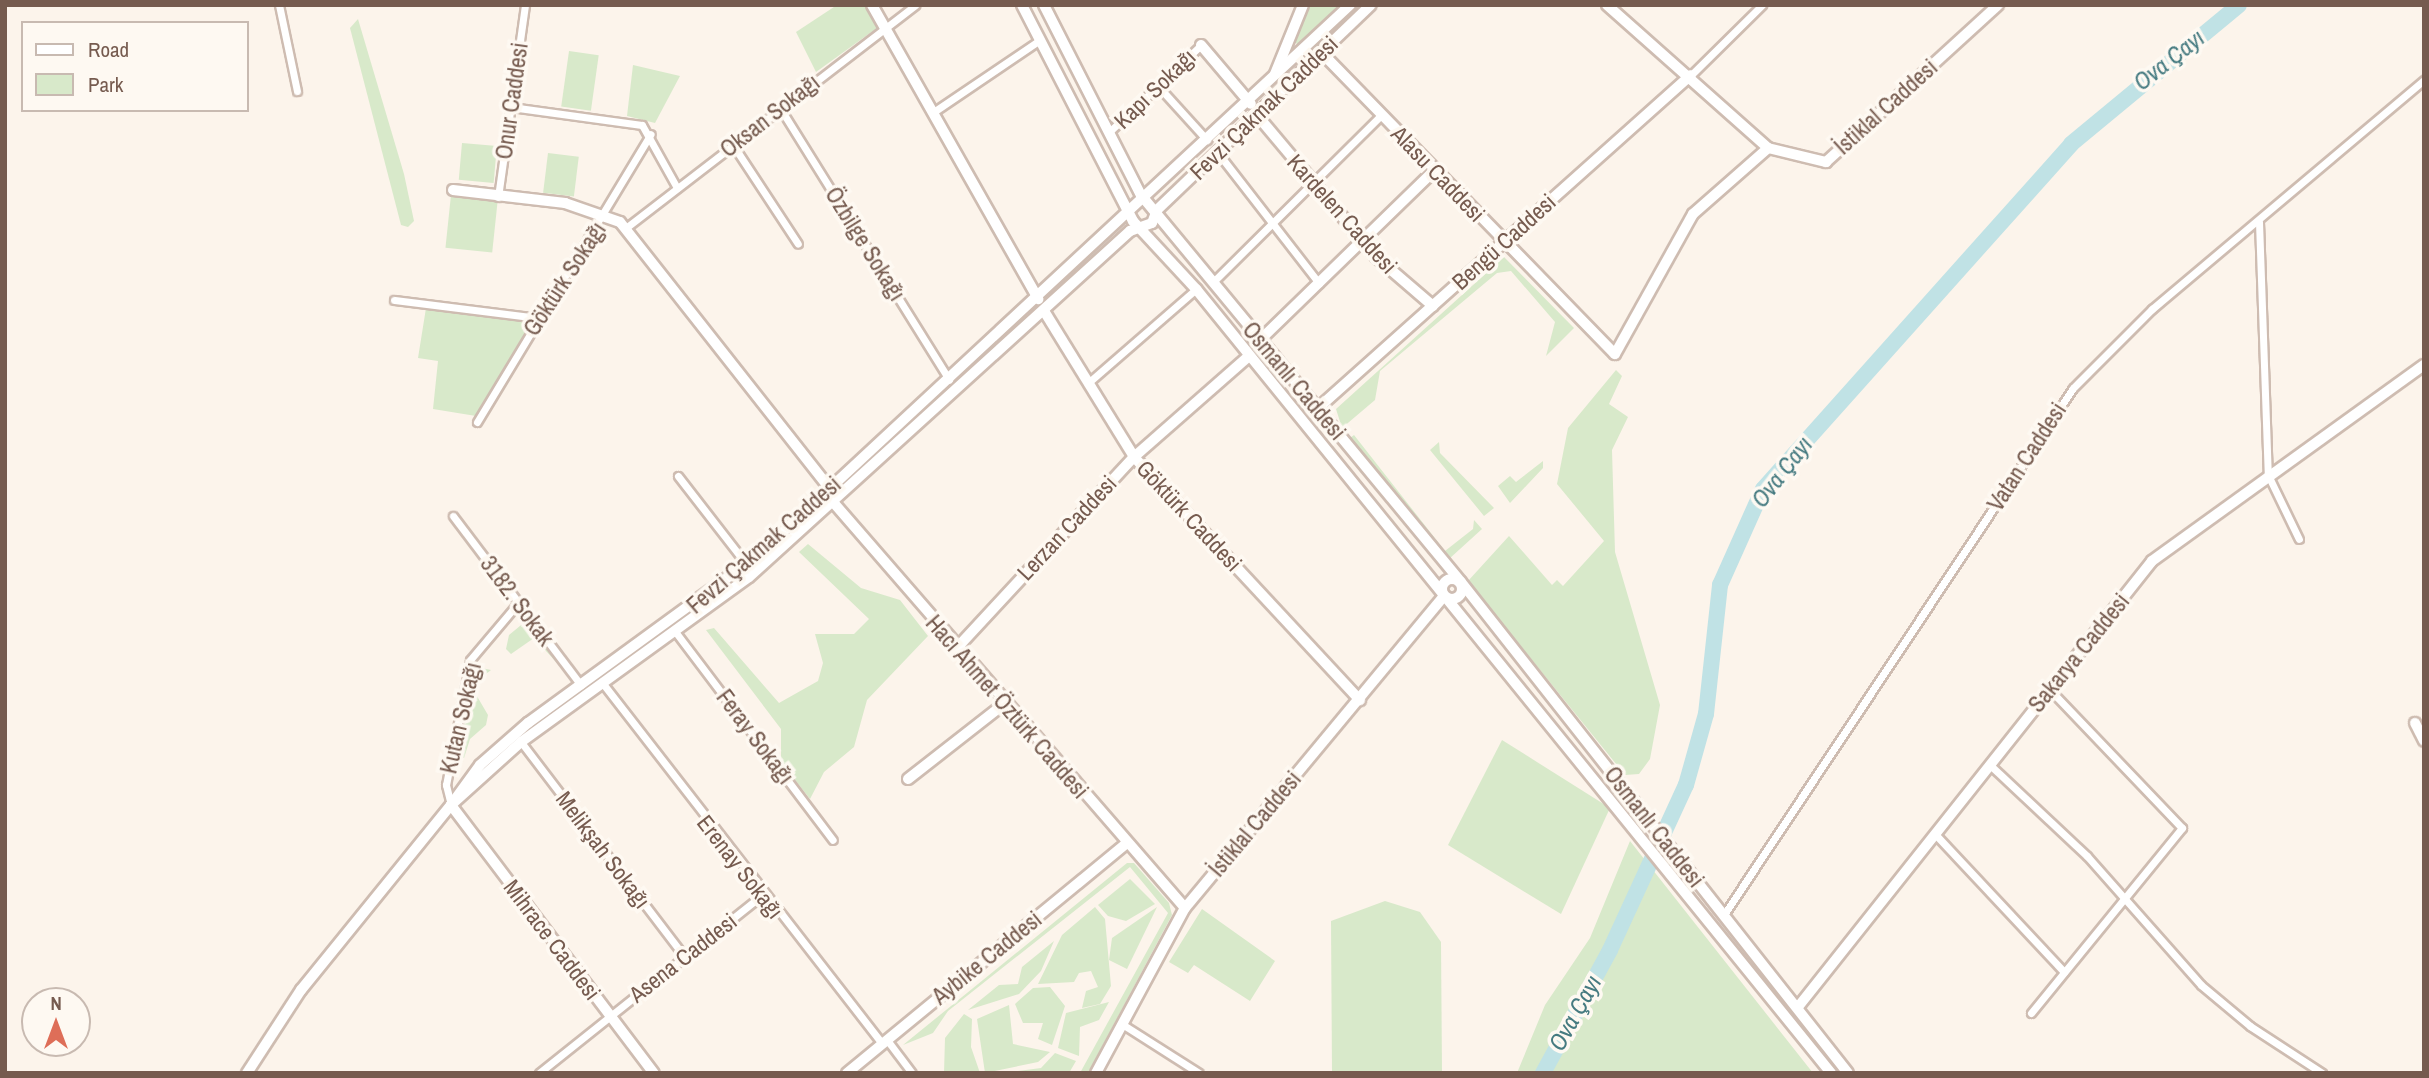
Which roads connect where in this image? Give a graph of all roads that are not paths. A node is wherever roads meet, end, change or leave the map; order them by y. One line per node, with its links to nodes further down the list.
1 (279, 5): 21 (street)
2 (525, 5): 23 (street, Onur Caddesi)
3 (872, 5): 13 (street)
4 (915, 5): 13 (street, Oksan Sokağı)
5 (1022, 5): 14 (main road)
6 (1044, 5): 29 (main road)
7 (1303, 5): 19 (street)
8 (1350, 5): 19 (main road, Fevzi Çakmak Caddesi)
9 (1371, 5): 16 (main road, Fevzi Çakmak Caddesi)
10 (1607, 5): 17 (street)
11 (1762, 5): 17 (street)
12 (1998, 5): 32 (street, İstiklal Caddesi)
13 (885, 27): 24 (street, Oksan Sokağı); 25 (street)
14 (1040, 40): 25 (street); 41 (main road)
15 (1201, 45): 20 (street, Kapı Sokağı); 22 (street)
16 (1322, 53): 26 (main road, Fevzi Çakmak Caddesi); 27 (street, Alasu Caddesi)
17 (1691, 75): 32 (street); 48 (street, Bengü Caddesi)
18 (2424, 80): 43 (street, Vatan Caddesi)
19 (1272, 81): 22 (main road, Fevzi Çakmak Caddesi)
20 (1158, 86): 29 (street, Kapı Sokağı); 30 (street)
21 (297, 90)
22 (1251, 104): 30 (main road, Fevzi Çakmak Caddesi)
23 (511, 107): 28 (street); 38 (street, Onur Caddesi)
24 (780, 108): 31 (street, Oksan Sokağı); 61 (street, Özbilge Sokağı)
25 (932, 113): 53 (street)
26 (1257, 115): 33 (main road, Fevzi Çakmak Caddesi); 35 (street, Kardelen Caddesi)
27 (1381, 115): 34 (street, Alasu Caddesi); 35 (street)
28 (650, 134): 36 (street); 42 (street, Göktürk Sokağı)
29 (1108, 134): 39 (main road)
30 (1209, 142): 39 (main road, Fevzi Çakmak Caddesi)
31 (733, 145): 36 (street, Oksan Sokağı); 49 (street)
32 (1768, 148): 48 (street, Alasu Caddesi)
33 (1218, 153): 40 (main road, Fevzi Çakmak Caddesi); 44 (street)
34 (1435, 170): 47 (street); 48 (street, Alasu Caddesi)
35 (1310, 182): 44 (street); 47 (street, Kardelen Caddesi)
36 (677, 188): 46 (street, Oksan Sokağı)
37 (453, 190): 38 (street)
38 (498, 197): 42 (street)
39 (1145, 200): 40 (main road, Osmanlı Caddesi); 41 (main road, Fevzi Çakmak Caddesi)
40 (1157, 210): 45 (main road, Fevzi Çakmak Caddesi); 50 (main road, Osmanlı Caddesi)
41 (1130, 211): 45 (main road, Osmanlı Caddesi); 53 (main road, Fevzi Çakmak Caddesi)
42 (607, 215): 46 (street); 57 (street, Göktürk Sokağı)
43 (2259, 222): 66 (street); 95 (street, Vatan Caddesi)
44 (1272, 223): 50 (street); 51 (street)
45 (1140, 226): 52 (main road, Osmanlı Caddesi); 56 (main road, Fevzi Çakmak Caddesi)
46 (627, 228): 68 (street)
47 (1362, 241): 51 (street); 55 (street, Kardelen Caddesi)
48 (1504, 242): 55 (street, Bengü Caddesi)
49 (797, 244)
50 (1213, 282): 58 (main road, Osmanlı Caddesi)
51 (1319, 283): 58 (street)
52 (1196, 289): 59 (main road, Osmanlı Caddesi); 62 (street)
53 (1038, 299): 56 (main road); 61 (main road, Fevzi Çakmak Caddesi)
54 (394, 300): 57 (street)
55 (1433, 306): 63 (street, Bengü Caddesi)
56 (1044, 311): 62 (street, Göktürk Caddesi); 69 (main road, Fevzi Çakmak Caddesi)
57 (539, 318): 64 (street, Göktürk Sokağı)
58 (1260, 340): 63 (main road, Osmanlı Caddesi)
59 (1248, 357): 65 (street, Lerzan Caddesi); 74 (main road, Osmanlı Caddesi)
60 (2424, 365): 66 (street, Sakarya Caddesi)
61 (949, 380): 68 (main road, Fevzi Çakmak Caddesi)
62 (1089, 382): 65 (street, Göktürk Caddesi)
63 (1317, 409): 73 (main road, Osmanlı Caddesi)
64 (477, 422)
65 (1134, 457): 77 (street, Lerzan Caddesi); 81 (street, Göktürk Caddesi)
66 (2268, 475): 71 (street); 80 (street, Sakarya Caddesi)
67 (678, 476): 72 (street)
68 (830, 489): 72 (main road, Fevzi Çakmak Caddesi)
69 (833, 502): 76 (main road, Fevzi Çakmak Caddesi); 77 (street, Hacı Ahmet Öztürk Caddesi)
70 (453, 516): 75 (street, 3182. Sokak)
71 (2299, 539)
72 (747, 565): 78 (main road, Fevzi Çakmak Caddesi)
73 (1461, 582): 74 (main road); 95 (main road, Osmanlı Caddesi)
74 (1444, 596): 81 (street, İstiklal Caddesi); 110 (main road, Osmanlı Caddesi)
75 (518, 603): 78 (street, 3182. Sokak); 88 (street, Kutan Sokağı)
76 (677, 634): 79 (main road, Fevzi Çakmak Caddesi); 90 (street, Feray Sokağı)
77 (955, 650): 82 (street, Hacı Ahmet Öztürk Caddesi)
78 (581, 685): 88 (main road, Fevzi Çakmak Caddesi)
79 (604, 685): 85 (main road, Fevzi Çakmak Caddesi); 92 (street, Erenay Sokağı)
80 (2049, 689): 86 (street, Sakarya Caddesi); 93 (street)
81 (1360, 700): 94 (street, İstiklal Caddesi)
82 (1004, 704): 87 (street); 91 (street, Hacı Ahmet Öztürk Caddesi)
83 (2415, 723): 84 (street)
84 (2424, 741)
85 (521, 742): 88 (main road, Fevzi Çakmak Caddesi); 96 (street, Melikşah Sokağı)
86 (1989, 764): 89 (street, Sakarya Caddesi); 93 (street)
87 (908, 779)
88 (451, 805): 100 (street, Mihrace Caddesi); 103 (street, Fevzi Çakmak Caddesi)
89 (1934, 834): 97 (street); 98 (street, Sakarya Caddesi)
90 (832, 840)
91 (1126, 844): 94 (street, Hacı Ahmet Öztürk Caddesi); 102 (street, Aybike Caddesi)
92 (762, 895): 96 (street, Asena Caddesi); 102 (street, Erenay Sokağı)
93 (2124, 899): 97 (street); 112 (street)
94 (1185, 908): 101 (street, İstiklal Caddesi)
95 (1723, 916): 98 (main road, Osmanlı Caddesi)
96 (685, 957): 100 (street, Asena Caddesi)
97 (2064, 972): 99 (street)
98 (1798, 1007): 111 (main road, Osmanlı Caddesi)
99 (2031, 1013)
100 (610, 1016): 104 (street, Asena Caddesi); 105 (street, Mihrace Caddesi)
101 (1122, 1024): 108 (street, İstiklal Caddesi); 109 (street)
102 (885, 1042): 106 (street, Aybike Caddesi); 107 (street, Erenay Sokağı)
103 (247, 1073)
104 (539, 1073)
105 (654, 1073)
106 (848, 1073)
107 (912, 1073)
108 (1096, 1073)
109 (1199, 1073)
110 (1831, 1073)
111 (1848, 1073)
112 (2322, 1073)

